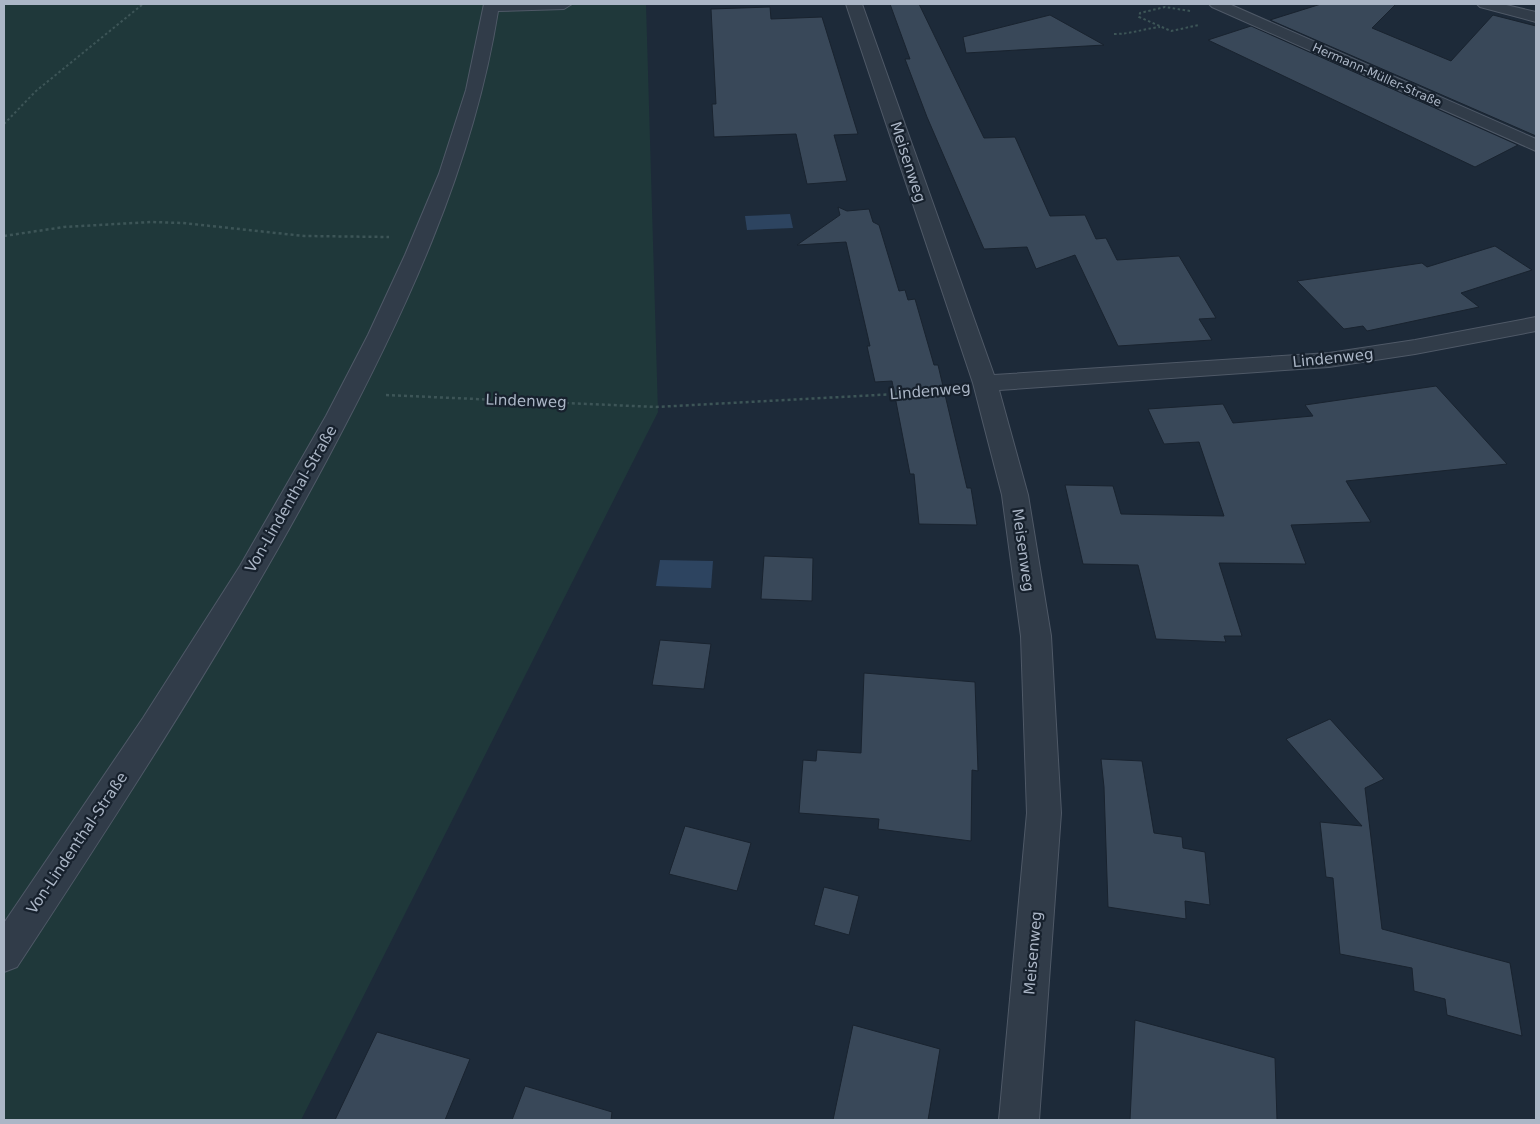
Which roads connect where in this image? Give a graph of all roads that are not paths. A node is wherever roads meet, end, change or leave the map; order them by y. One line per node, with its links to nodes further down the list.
1 (564, 4): 5 (street)
2 (854, 4): 9 (street, Meisenweg)
3 (1217, 4): 7 (street, Hermann-Müller-Straße)
4 (1485, 4): 6 (street)
5 (492, 5): 10 (street, Von-Lindenthal-Straße)
6 (1536, 16)
7 (1536, 146)
8 (1536, 324): 9 (street, Lindenweg)
9 (984, 383): 11 (street, Meisenweg)
10 (4, 954)
11 (1019, 1120)

